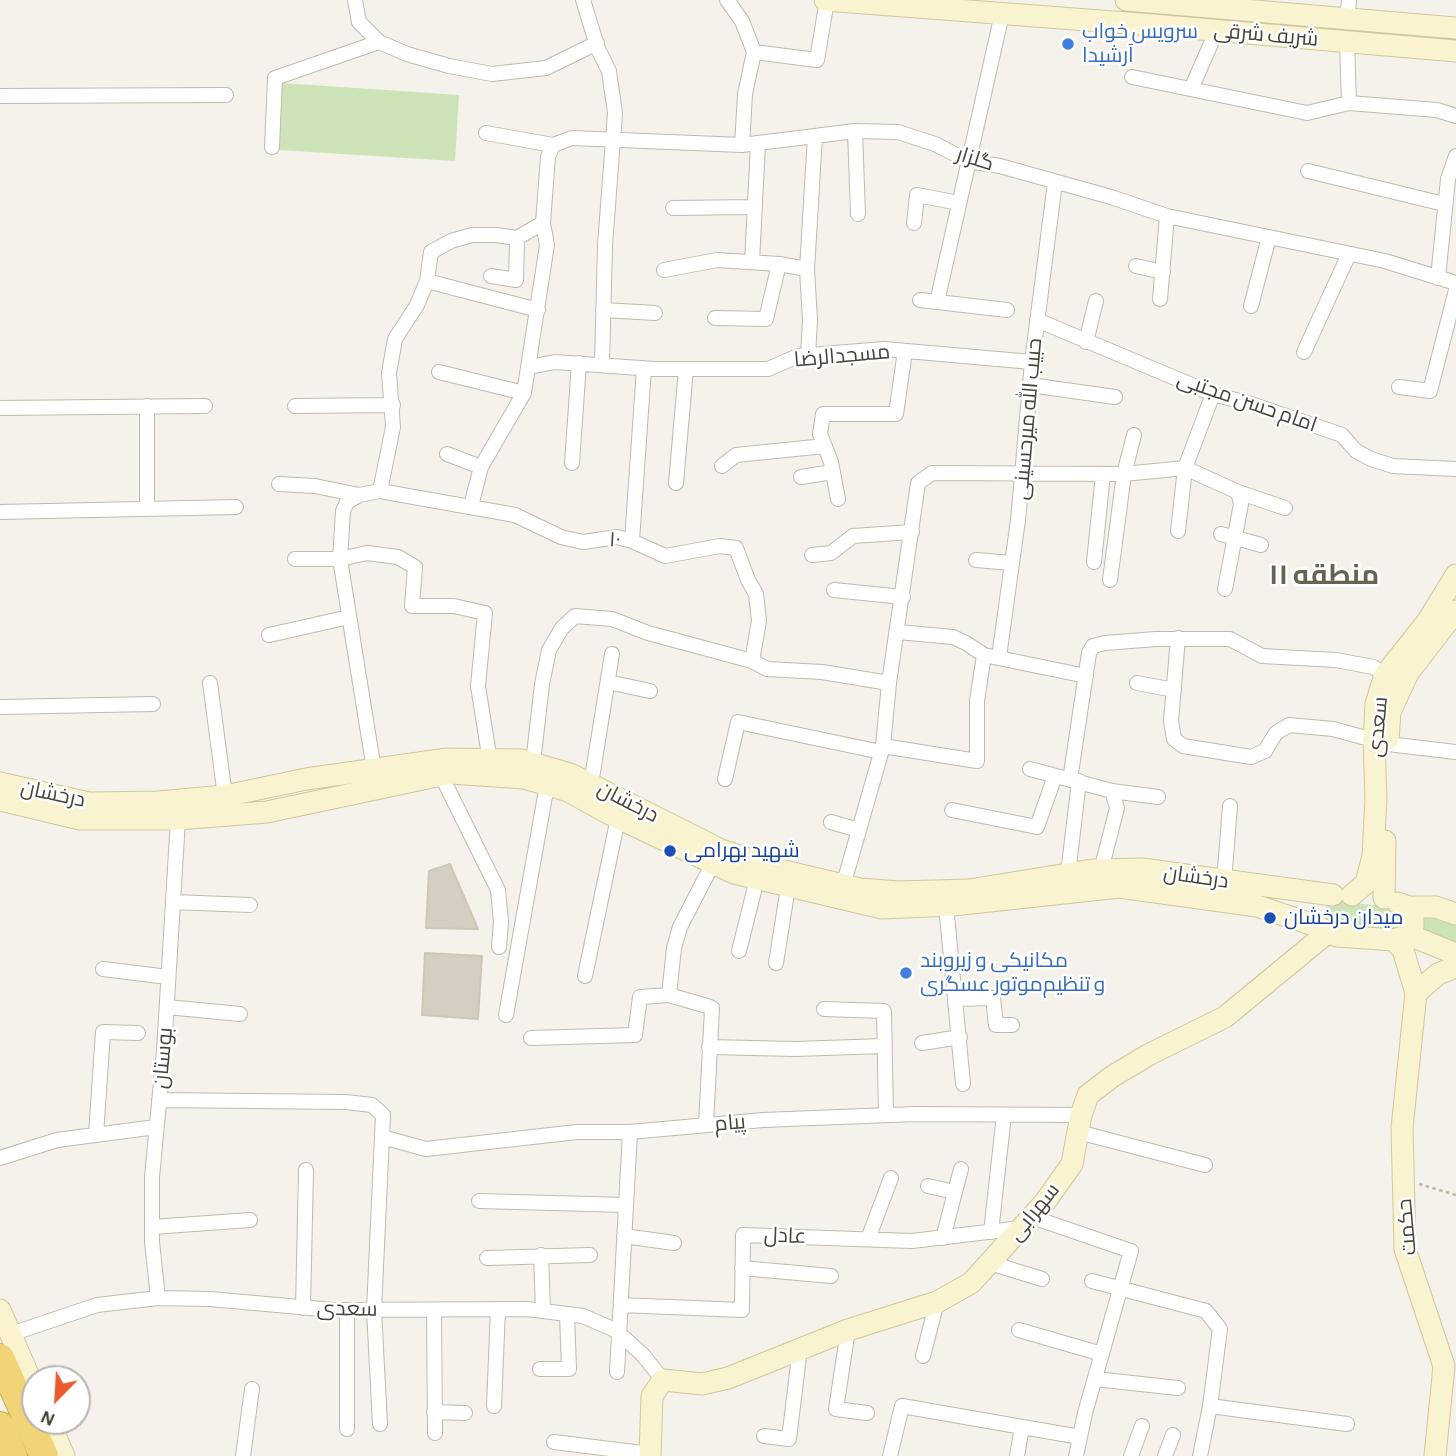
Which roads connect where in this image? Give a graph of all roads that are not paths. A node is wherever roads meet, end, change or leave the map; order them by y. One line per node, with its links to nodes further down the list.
1 (355, 0): 12 (street)
2 (583, 0): 14 (street)
3 (727, 0): 16 (street)
4 (826, 0): 8 (main road, شریف شرقی); 16 (street)
5 (1126, 0): 6 (main road, شریف شرقی)
6 (1161, 3): 7 (main road, شریف شرقی); 9 (main road)
7 (1348, 9): 10 (main road, شریف شرقی)
8 (1002, 13): 9 (main road, شریف شرقی); 32 (street)
9 (1160, 25): 11 (main road, شریف شرقی)
10 (1456, 28)
11 (1217, 30): 13 (main road, شریف شرقی); 18 (street)
12 (379, 42): 14 (street); 30 (street)
13 (1347, 42): 15 (main road, شریف شرقی); 21 (street)
14 (597, 43): 26 (street)
15 (1456, 51)
16 (754, 52): 29 (street)
17 (1132, 77): 18 (street)
18 (1191, 89): 21 (street)
19 (226, 95): 20 (street)
20 (0, 96)
21 (1349, 103): 22 (street)
22 (1456, 116)
23 (855, 131): 25 (street, گلزار); 32 (street, گلزار); 39 (street)
24 (486, 133): 28 (street, گلزار)
25 (815, 137): 27 (street, گلزار); 50 (street)
26 (614, 139): 28 (street, گلزار); 29 (street, گلزار); 64 (street)
27 (758, 144): 29 (street, گلزار); 37 (street)
28 (553, 145): 41 (street)
29 (742, 145)
30 (272, 146)
31 (1456, 156): 36 (street)
32 (968, 161): 34 (street, گلزار); 35 (street)
33 (1308, 171): 36 (street)
34 (1055, 182): 40 (street, گلزار); 68 (street, حبیب الله میرحسینی)
35 (959, 203): 42 (street); 61 (street)
36 (1444, 204): 43 (street)
37 (753, 207): 38 (street); 47 (street)
38 (673, 208)
39 (858, 214)
40 (1167, 216): 44 (street, گلزار); 52 (street)
41 (543, 222): 45 (street); 63 (street)
42 (914, 223)
43 (1449, 224): 54 (street)
44 (1269, 237): 46 (street, گلزار); 62 (street)
45 (517, 238): 53 (street); 55 (street)
46 (1349, 254): 54 (street, گلزار); 71 (street)
47 (752, 262): 48 (street); 51 (street)
48 (779, 264): 50 (street); 67 (street)
49 (1136, 266): 52 (street)
50 (807, 269): 72 (street)
51 (664, 270)
52 (1163, 272): 58 (street)
53 (491, 276)
54 (1437, 278): 56 (street, گلزار)
55 (427, 281): 63 (street); 85 (street)
56 (1456, 284)
57 (1456, 290): 81 (street)
58 (1160, 299)
59 (920, 300): 61 (street)
60 (1096, 301): 69 (street)
61 (937, 302): 65 (street)
62 (1251, 306)
63 (538, 310): 76 (street)
64 (603, 310): 66 (street); 75 (street)
65 (1007, 310)
66 (654, 313)
67 (715, 318)
68 (1037, 320): 69 (street, امام حسن مجتبی); 73 (street, حبیب الله میرحسینی)
69 (1086, 342): 83 (street, امام حسن مجتبی)
70 (905, 351): 72 (street, مسجدالرضا); 73 (street, مسجدالرضا); 91 (street)
71 (1304, 352)
72 (808, 355): 78 (street, مسجدالرضا)
73 (1032, 362): 80 (street, حبیب الله میرحسینی)
74 (579, 363): 75 (street, مسجدالرضا); 76 (street, مسجدالرضا); 93 (street)
75 (602, 364): 77 (street, مسجدالرضا)
76 (529, 367): 82 (street)
77 (644, 368): 78 (street, مسجدالرضا); 117 (street)
78 (686, 369): 103 (street)
79 (439, 372): 82 (street)
80 (1030, 385): 84 (street); 99 (street, حبیب الله میرحسینی)
81 (1399, 387)
82 (524, 393): 95 (street)
83 (1213, 394): 96 (street); 97 (street, امام حسن مجتبی)
84 (1115, 397)
85 (393, 405): 88 (street); 105 (street)
86 (147, 406): 87 (street); 89 (street); 112 (street)
87 (205, 406)
88 (295, 406)
89 (0, 408)
90 (1135, 435): 101 (street)
91 (825, 446): 94 (street); 98 (street)
92 (447, 454): 95 (street)
93 (572, 463)
94 (722, 466)
95 (481, 467): 109 (street)
96 (1185, 468): 101 (street); 106 (street); 114 (street)
97 (1456, 468)
98 (833, 472): 102 (street); 108 (street)
99 (1022, 474): 100 (street); 115 (street); 124 (street, حبیب الله میرحسینی)
100 (1103, 474): 101 (street); 123 (street)
101 (1124, 474): 126 (street)
102 (801, 477)
103 (676, 483)
104 (279, 484): 107 (street)
105 (380, 491): 107 (street); 109 (street, ۱۰)
106 (1238, 492): 111 (street); 116 (street)
107 (359, 495): 121 (street)
108 (838, 499)
109 (471, 506): 117 (street, ۱۰)
110 (236, 507): 112 (street)
111 (1285, 508)
112 (147, 509): 113 (street)
113 (0, 512)
114 (1178, 531)
115 (912, 532): 119 (street); 129 (street)
116 (1227, 536): 118 (street); 127 (street)
117 (632, 541): 138 (street, ۱۰)
118 (1261, 545)
119 (812, 555)
120 (295, 559): 121 (street)
121 (340, 559): 131 (street); 153 (street)
122 (976, 560): 124 (street)
123 (1094, 562)
124 (1012, 563): 137 (street, حبیب الله میرحسینی)
125 (1456, 575): 140 (main road, سعدی)
126 (1110, 580)
127 (1225, 589)
128 (834, 590): 129 (street)
129 (903, 597): 132 (street)
130 (1456, 611): 140 (main road, سعدی)
131 (349, 617): 133 (street); 157 (street)
132 (898, 632): 136 (street); 143 (street)
133 (269, 635)
134 (1178, 638): 139 (street); 140 (street); 145 (street)
135 (612, 654): 142 (street)
136 (984, 655): 137 (street); 150 (street)
137 (999, 657): 139 (street)
138 (752, 661): 143 (street); 152 (street)
139 (1086, 676): 159 (street)
140 (1394, 680): 149 (main road, سعدی)
141 (210, 682): 164 (street)
142 (608, 682): 146 (street); 161 (street)
143 (889, 683): 150 (street)
144 (1137, 683): 145 (street)
145 (1174, 690): 149 (street)
146 (650, 691)
147 (153, 704): 148 (street)
148 (0, 707)
149 (1381, 743): 151 (street); 180 (main road, سعدی); 181 (main road, سعدی)
150 (882, 749): 158 (street); 172 (street)
151 (1456, 751)
152 (533, 763): 153 (main road, درخشان); 161 (main road, درخشان)
153 (490, 768): 155 (main road, درخشان); 157 (main road, درخشان); 162 (main road, درخشان)
154 (1030, 769): 156 (street)
155 (442, 775): 157 (main road, درخشان); 189 (street)
156 (1055, 776): 159 (street); 168 (street)
157 (375, 779): 164 (main road, درخشان); 170 (main road, درخشان)
158 (725, 779)
159 (1075, 780): 163 (street); 175 (street)
160 (0, 783): 164 (main road, درخشان)
161 (591, 784): 179 (main road, درخشان)
162 (547, 785): 169 (main road, درخشان); 203 (street)
163 (1112, 791): 165 (street); 174 (street)
164 (225, 796)
165 (1158, 797)
166 (0, 800): 170 (main road, درخشان)
167 (1230, 806): 177 (street)
168 (952, 810)
169 (618, 818): 173 (main road, درخشان); 195 (street)
170 (178, 819): 182 (street, بوستان)
171 (831, 822): 172 (street)
172 (859, 830): 179 (street)
173 (713, 863): 176 (main road, درخشان); 198 (street)
174 (1101, 870): 175 (main road, درخشان); 177 (main road, درخشان)
175 (1068, 874): 179 (main road, درخشان)
176 (757, 879): 178 (main road, درخشان); 190 (street)
177 (1224, 881): 180 (main road, درخشان)
178 (788, 887): 179 (main road, درخشان); 192 (street)
179 (841, 892): 184 (main road, درخشان)
180 (1343, 895): 181 (main road); 187 (main road)
181 (1384, 898): 185 (main road)
182 (173, 902): 183 (street); 196 (street, بوستان)
183 (250, 905)
184 (946, 905): 187 (main road, درخشان); 199 (street)
185 (1409, 907): 186 (main road); 188 (main road)
186 (1456, 914)
187 (1322, 930): 188 (main road); 215 (main road, سهرابی)
188 (1402, 938): 191 (main road); 197 (main road)
189 (499, 947)
190 (739, 951)
191 (1456, 954)
192 (776, 963)
193 (1456, 967): 197 (main road)
194 (103, 969): 196 (street)
195 (585, 976)
196 (169, 977): 200 (street, بوستان)
197 (1416, 993): 274 (main road, حکمت)
198 (669, 995): 207 (street); 210 (street)
199 (956, 999): 204 (street); 206 (street)
200 (167, 1007): 202 (street); 212 (street, بوستان)
201 (824, 1009): 209 (street)
202 (240, 1014)
203 (506, 1015)
204 (1012, 1024)
205 (138, 1033): 219 (street)
206 (961, 1037): 208 (street); 211 (street)
207 (531, 1038)
208 (922, 1042)
209 (884, 1046): 210 (street); 213 (street)
210 (709, 1047): 216 (street)
211 (963, 1084)
212 (159, 1100): 217 (street, بوستان); 220 (street)
213 (886, 1115): 214 (street, پیام); 216 (street, پیام)
214 (1004, 1115): 215 (street, پیام); 233 (street)
215 (1079, 1124): 222 (street, پیام); 231 (main road, سهرابی)
216 (706, 1125): 218 (street, پیام)
217 (156, 1127): 219 (street); 232 (street, بوستان)
218 (630, 1132): 220 (street, پیام); 229 (street)
219 (96, 1135): 221 (street)
220 (382, 1137): 254 (street)
221 (1, 1155)
222 (1205, 1165)
223 (961, 1168): 227 (street)
224 (306, 1170): 250 (street)
225 (891, 1178): 235 (street)
226 (928, 1186): 227 (street)
227 (955, 1192): 236 (street)
228 (479, 1201): 229 (street)
229 (626, 1205): 234 (street)
230 (250, 1220): 232 (street)
231 (1027, 1222): 233 (street, عادل); 241 (main road, سهرابی); 246 (street)
232 (152, 1227): 247 (street, بوستان)
233 (991, 1232): 236 (street, عادل)
234 (624, 1236): 237 (street); 249 (street)
235 (868, 1238): 236 (street, عادل); 242 (street, عادل)
236 (943, 1238)
237 (674, 1243)
238 (541, 1255): 239 (street); 240 (street); 256 (street)
239 (590, 1255)
240 (487, 1258)
241 (990, 1263): 244 (street); 248 (main road, سهرابی)
242 (743, 1268): 243 (street); 249 (street, عادل)
243 (831, 1276)
244 (1042, 1279)
245 (1092, 1281): 246 (street)
246 (1120, 1289): 263 (street); 273 (street)
247 (158, 1298): 250 (street, سعدی); 261 (street, سعدی)
248 (937, 1302): 258 (main road, سهرابی); 264 (street)
249 (621, 1305): 260 (street)
250 (303, 1308): 253 (street, سعدی)
251 (498, 1309): 255 (street, سعدی); 256 (street, سعدی); 272 (street)
252 (0, 1310): 261 (main road)
253 (347, 1310): 254 (street, سعدی); 283 (street)
254 (374, 1310): 255 (street, سعدی); 278 (street)
255 (434, 1310): 275 (street)
256 (543, 1311): 257 (street, سعدی)
257 (567, 1314): 260 (street, سعدی); 266 (street)
258 (848, 1330): 262 (main road, سهرابی); 277 (street)
259 (1019, 1330): 263 (street)
260 (619, 1333): 267 (street); 269 (street, سعدی)
261 (5, 1346): 265 (main road); 292 (highway)
262 (800, 1348): 269 (main road, سهرابی); 287 (street)
263 (1102, 1354): 268 (street)
264 (923, 1356)
265 (21, 1369)
266 (540, 1369)
267 (617, 1372)
268 (1094, 1379): 270 (street); 288 (street)
269 (663, 1380): 290 (main road)
270 (1178, 1388)
271 (252, 1390): 294 (street)
272 (494, 1406)
273 (1210, 1406): 279 (street); 300 (street)
274 (1448, 1409): 301 (main road, حکمت)
275 (434, 1412): 276 (street); 284 (street)
276 (464, 1413)
277 (867, 1413)
278 (380, 1424)
279 (1347, 1424)
280 (0, 1426): 291 (highway)
281 (1142, 1426): 298 (street)
282 (1022, 1427): 288 (street); 295 (street); 296 (street)
283 (347, 1429)
284 (435, 1433)
285 (55, 1435): 293 (main road)
286 (1173, 1435): 299 (street)
287 (764, 1436)
288 (1080, 1437): 297 (street)
289 (554, 1442): 290 (street)
290 (650, 1455)
291 (13, 1456)
292 (44, 1456)
293 (64, 1456)
294 (243, 1456)
295 (890, 1456)
296 (1017, 1456)
297 (1076, 1456)
298 (1131, 1456)
299 (1165, 1456)
300 (1200, 1456)
301 (1435, 1456)

